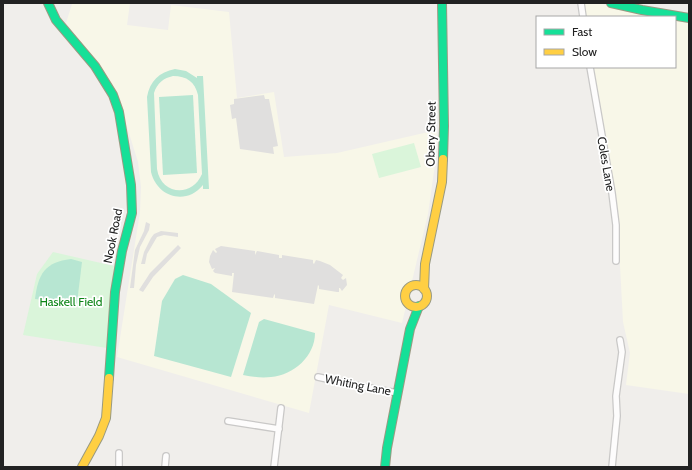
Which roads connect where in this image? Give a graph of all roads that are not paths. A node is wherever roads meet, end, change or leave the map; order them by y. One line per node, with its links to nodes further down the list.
1 (48, 3): 24 (main road, Nook Road)
2 (442, 3): 10 (main road, Obery Street)
3 (581, 3): 6 (street)
4 (611, 3): 5 (main road)
5 (630, 5): 7 (main road)
6 (583, 16)
7 (689, 18)
8 (590, 68): 9 (street, Coles Lane)
9 (616, 261)
10 (425, 264): 11 (main road, Obery Street); 12 (main road, Obery Street)
11 (414, 285): 12 (main road); 13 (main road, Obery Street)
12 (424, 289): 14 (main road, Obery Street)
13 (408, 302): 14 (main road); 15 (main road, Obery Street)
14 (419, 306): 15 (main road, Obery Street)
15 (410, 329): 18 (main road, Obery Street)
16 (620, 340): 29 (street)
17 (318, 377): 18 (street, Whiting Lane)
18 (398, 392): 28 (main road, Obery Street)
19 (281, 408): 21 (street)
20 (228, 421): 21 (street)
21 (278, 429): 27 (street)
22 (120, 453): 25 (street)
23 (166, 456): 26 (street)
24 (82, 467)
25 (119, 467)
26 (165, 467)
27 (274, 467)
28 (385, 467)
29 (612, 467)

